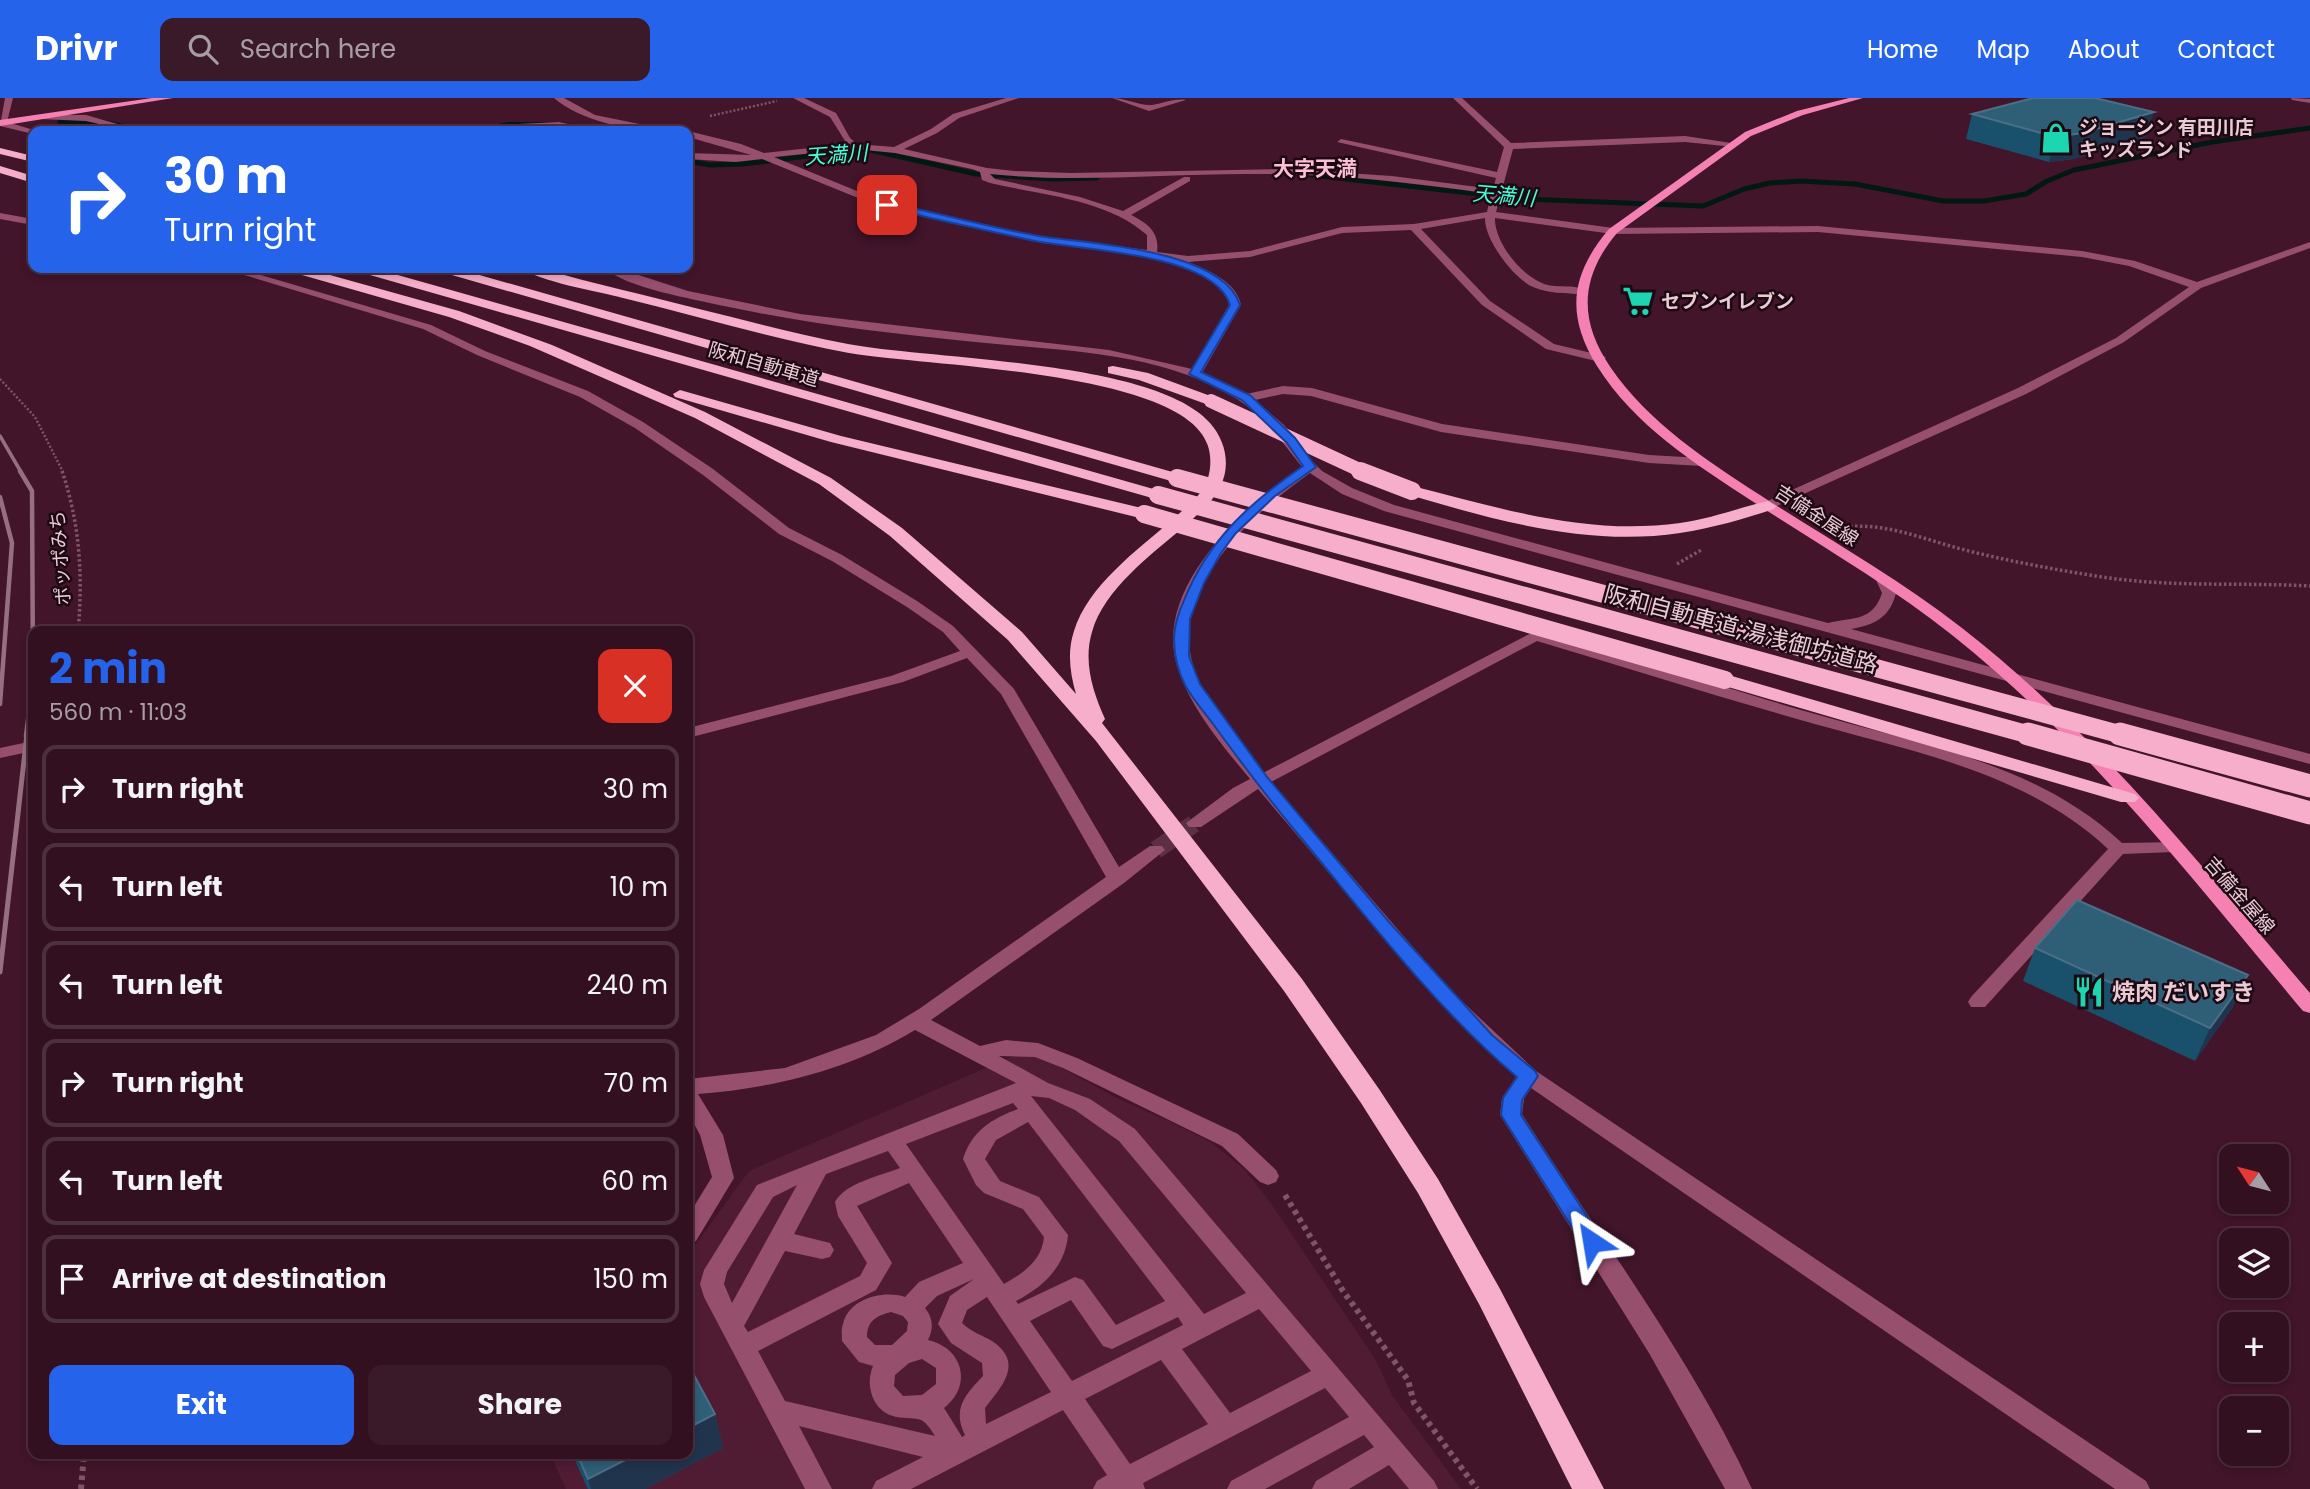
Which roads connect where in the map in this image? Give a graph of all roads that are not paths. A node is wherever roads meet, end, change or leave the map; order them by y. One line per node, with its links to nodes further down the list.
1 (9, 98): 13 (street)
2 (169, 98): 12 (main road)
3 (558, 98): 17 (street)
4 (797, 98): 22 (street)
5 (1015, 98): 24 (street)
6 (1116, 98): 10 (street)
7 (1457, 98): 23 (street)
8 (1859, 98): 21 (main road, 吉備金屋線)
9 (2295, 98): 11 (street)
10 (1182, 100)
11 (2310, 102)
12 (43, 117): 13 (main road); 14 (street)
13 (1, 123): 18 (street)
14 (120, 126)
15 (538, 126): 16 (street)
16 (565, 126)
17 (640, 126)
18 (28, 130)
19 (693, 135): 27 (street)
20 (1341, 142): 31 (street)
21 (1734, 144): 23 (street); 42 (main road, 吉備金屋線)
22 (853, 146): 24 (street); 27 (street)
23 (1508, 146): 31 (street)
24 (895, 150): 30 (street)
25 (0, 153): 28 (highway)
26 (693, 157): 27 (street)
27 (765, 157): 44 (street)
28 (28, 161)
29 (0, 169): 32 (highway)
30 (985, 171): 36 (street); 39 (street)
31 (1502, 176): 36 (street)
32 (28, 178)
33 (1187, 179): 39 (street)
34 (0, 182): 35 (highway)
35 (28, 190)
36 (1496, 196): 37 (street)
37 (1490, 214): 41 (street); 42 (street); 52 (street)
38 (0, 216): 40 (street)
39 (1122, 216): 44 (street)
40 (28, 221)
41 (1413, 227): 44 (street); 55 (street)
42 (1613, 231): 51 (street); 52 (main road, 吉備金屋線)
43 (2310, 245): 51 (street)
44 (1152, 254): 56 (street)
45 (243, 273): 65 (street)
46 (310, 273): 54 (highway)
47 (378, 273): 61 (highway, 阪和自動車道)
48 (460, 273): 60 (highway, 阪和自動車道)
49 (547, 273): 53 (highway)
50 (623, 273): 56 (street)
51 (2197, 286): 62 (street)
52 (1580, 291): 55 (main road, 吉備金屋線)
53 (650, 300): 62 (highway, bridge); 68 (highway)
54 (535, 344): 68 (highway); 74 (highway, bridge)
55 (1600, 358): 58 (main road, 吉備金屋線)
56 (1195, 374): 57 (street)
57 (1246, 398): 58 (street); 59 (street)
58 (1702, 463): 62 (main road, 吉備金屋線)
59 (1310, 467): 64 (street); 72 (street)
60 (1177, 478): 73 (highway, 阪和自動車道;湯浅御坊道路, bridge)
61 (1158, 495): 75 (highway, 阪和自動車道;湯浅御坊道路, bridge)
62 (1768, 506): 63 (main road, 吉備金屋線)
63 (1883, 580): 64 (street); 66 (main road, 吉備金屋線)
64 (1805, 623): 66 (street)
65 (972, 653): 67 (street); 80 (street)
66 (2016, 680): 71 (street); 74 (main road, 吉備金屋線)
67 (693, 732)
68 (1103, 737): 122 (highway)
69 (28, 747): 70 (street)
70 (0, 753)
71 (2310, 759)
72 (1262, 781): 76 (street); 78 (street); 85 (street)
73 (2310, 786)
74 (2128, 798): 77 (main road, 吉備金屋線)
75 (2310, 813)
76 (1195, 823)
77 (2173, 846): 78 (street); 82 (main road, 吉備金屋線)
78 (2118, 849): 81 (street)
79 (1156, 850): 80 (street)
80 (1117, 878): 83 (street)
81 (1978, 1002)
82 (2310, 1006)
83 (915, 1021): 84 (street); 86 (street)
84 (978, 1054): 87 (street); 94 (street)
85 (1528, 1076): 123 (street); 124 (street)
86 (693, 1087)
87 (1040, 1087): 88 (street); 99 (street)
88 (1016, 1091): 90 (street); 91 (street)
89 (693, 1103): 95 (street)
90 (1032, 1112): 98 (street); 100 (street)
91 (892, 1140): 92 (street); 93 (street)
92 (818, 1168): 96 (street); 104 (street)
93 (914, 1172): 98 (street); 104 (street)
94 (1268, 1177)
95 (693, 1227)
96 (779, 1240): 97 (street); 104 (street)
97 (822, 1250)
98 (990, 1283): 101 (street); 102 (street); 113 (street)
99 (1262, 1296): 103 (street); 107 (street)
100 (1182, 1304): 102 (street); 103 (street)
101 (910, 1307): 106 (street); 106 (street)
102 (1014, 1318): 108 (street)
103 (1201, 1329): 105 (street)
104 (737, 1336): 110 (street)
105 (1165, 1346): 108 (street); 112 (street)
106 (901, 1354): 109 (street); 109 (street)
107 (1329, 1374): 111 (street); 112 (street)
108 (1068, 1396): 113 (street); 116 (street)
109 (919, 1409): 115 (street)
110 (776, 1410): 115 (street); 117 (street)
111 (1367, 1420): 114 (street); 119 (street)
112 (1226, 1428): 116 (street)
113 (981, 1440): 115 (street)
114 (1392, 1450): 120 (street); 121 (street)
115 (956, 1453): 118 (street)
116 (1121, 1486)
117 (818, 1489)
118 (885, 1489)
119 (1242, 1489)
120 (1325, 1489)
121 (1425, 1489)
122 (1588, 1489)
123 (1739, 1489)
124 (2137, 1489)

